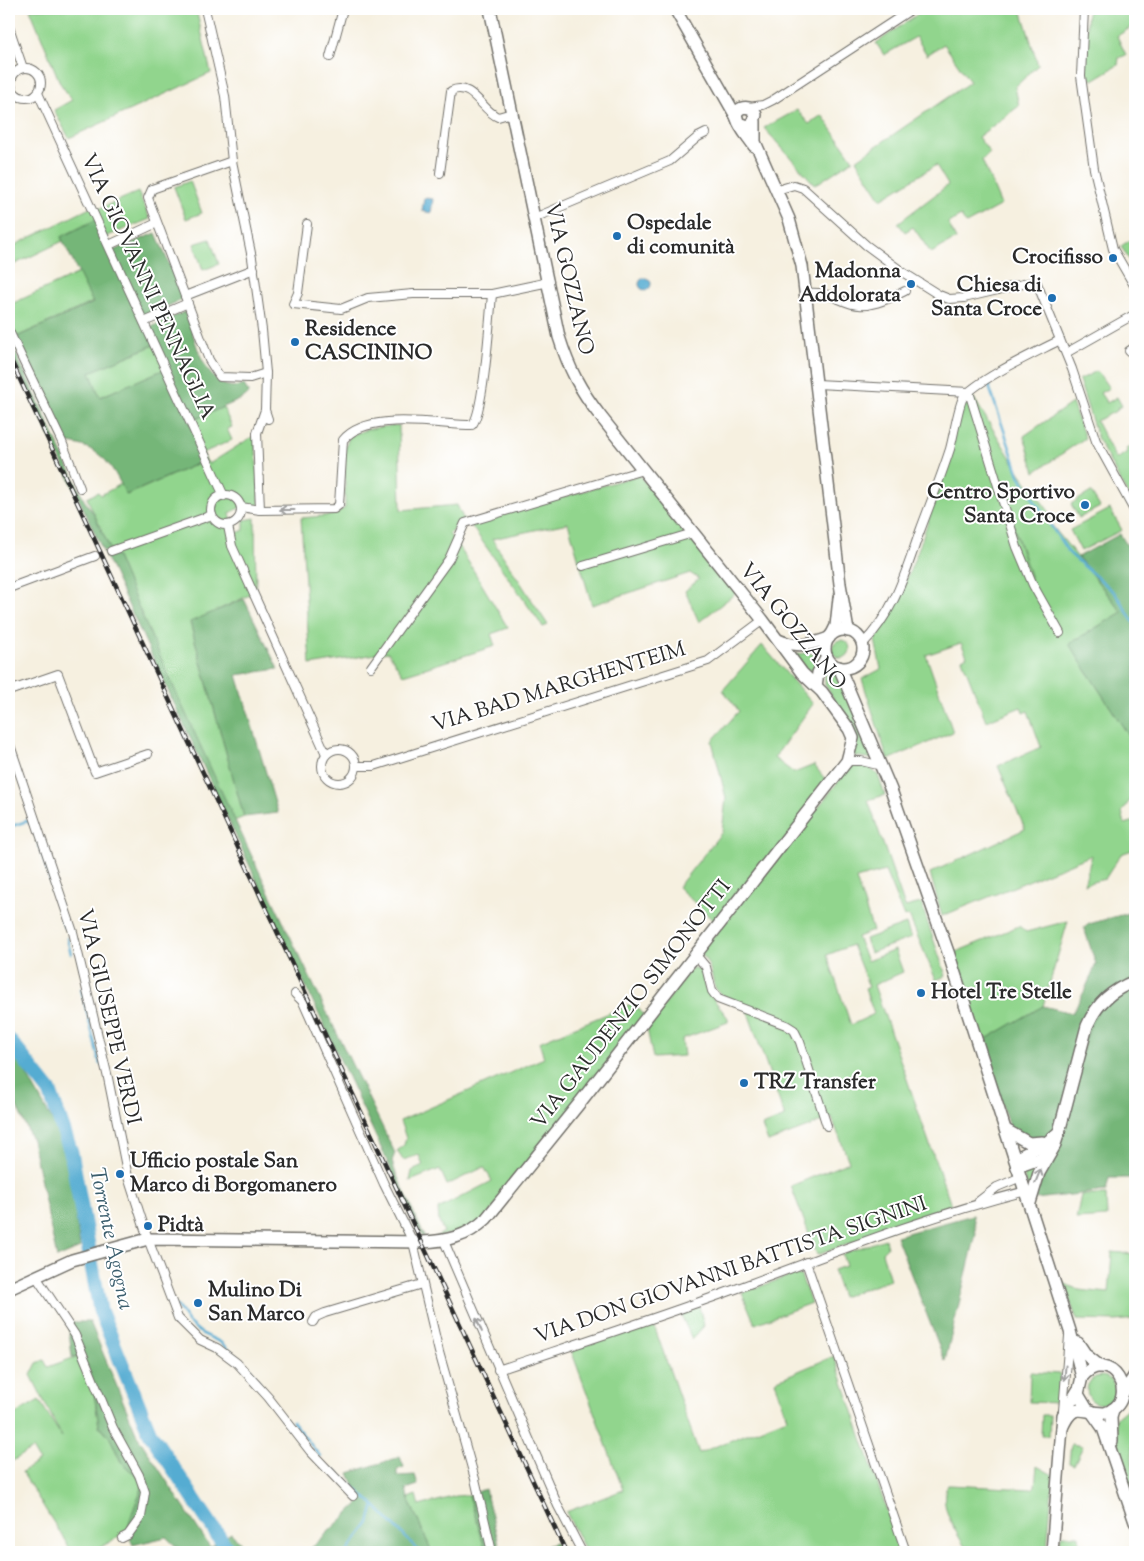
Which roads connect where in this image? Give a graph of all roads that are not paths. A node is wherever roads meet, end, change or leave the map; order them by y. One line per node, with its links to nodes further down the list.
1 (205, 9): 19 (street)
2 (343, 9): 8 (street)
3 (490, 9): 14 (street, VIA GOZZANO)
4 (675, 9): 11 (street)
5 (912, 9): 12 (street)
6 (1084, 9): 28 (street)
7 (9, 27): 9 (street)
8 (330, 57)
9 (23, 68): 10 (street); 10 (street)
10 (38, 92): 25 (street, VIA GIOVANNI PENNAGLIA)
11 (728, 99): 13 (street); 15 (street)
12 (763, 105): 13 (street); 16 (street)
13 (747, 107): 15 (street); 16 (street)
14 (512, 113): 20 (street); 22 (street, VIA GOZZANO)
15 (738, 120): 16 (street); 18 (street)
16 (756, 120): 18 (street)
17 (706, 133): 22 (street)
18 (758, 152): 21 (street)
19 (232, 161): 23 (street); 26 (street)
20 (440, 173)
21 (777, 190): 30 (street); 36 (street)
22 (534, 218): 27 (street, VIA GOZZANO)
23 (156, 223): 25 (street); 32 (street)
24 (307, 224): 31 (street)
25 (108, 245): 34 (street, VIA GIOVANNI PENNAGLIA)
26 (254, 269): 32 (street); 38 (street)
27 (549, 282): 31 (street); 43 (street, VIA GOZZANO)
28 (1135, 287)
29 (905, 291): 30 (street)
30 (806, 293): 39 (street)
31 (492, 294): 47 (street, one-way to 47)
32 (187, 300): 34 (street); 38 (street)
33 (1135, 314): 37 (street)
34 (144, 322): 45 (street, VIA GIOVANNI PENNAGLIA)
35 (9, 331): 44 (street)
36 (1060, 340): 37 (street); 40 (street)
37 (1066, 353): 48 (street)
38 (266, 373): 41 (street)
39 (817, 384): 40 (street); 55 (street)
40 (968, 392): 59 (street); 62 (street)
41 (265, 410): 42 (street); 47 (street)
42 (268, 418)
43 (643, 470): 51 (street, VIA GOZZANO); 65 (street)
44 (80, 488)
45 (224, 496): 46 (street); 49 (street)
46 (241, 507): 47 (street); 50 (street)
47 (260, 510)
48 (1135, 512)
49 (212, 515): 50 (street); 52 (street)
50 (228, 526): 72 (street)
51 (693, 533): 54 (street); 57 (street, VIA GOZZANO)
52 (112, 550)
53 (95, 556): 56 (street)
54 (583, 566)
55 (840, 584): 58 (street); 60 (street)
56 (9, 588)
57 (763, 620): 61 (street, VIA GOZZANO); 74 (street, VIA BAD MARGHENTEIM)
58 (848, 631): 60 (street); 62 (street)
59 (1060, 633)
60 (830, 636): 61 (street); 63 (street)
61 (778, 640): 63 (street); 66 (street, VIA GOZZANO)
62 (862, 645): 64 (street)
63 (831, 660): 64 (street); 66 (street); 68 (street, VIA GOZZANO)
64 (852, 666): 68 (street, VIA GOZZANO)
65 (371, 667)
66 (819, 689): 70 (street, VIA GOZZANO)
67 (9, 691): 71 (street)
68 (854, 700): 75 (street, VIA GOZZANO)
69 (9, 742): 87 (street, VIA GIUSEPPE VERDI)
70 (851, 748): 73 (street, VIA GAUDENZIO SIMONOTTI)
71 (148, 754)
72 (326, 754): 74 (street); 74 (street)
73 (847, 761): 75 (street); 76 (street, VIA GAUDENZIO SIMONOTTI)
74 (356, 766)
75 (882, 766): 80 (street, VIA GOZZANO)
76 (695, 954): 79 (street); 88 (street, VIA GAUDENZIO SIMONOTTI)
77 (1135, 981): 81 (street)
78 (295, 994): 89 (street)
79 (827, 1126)
80 (1006, 1130): 81 (street); 83 (street)
81 (1055, 1135): 82 (street); 83 (street)
82 (1050, 1151): 83 (street); 85 (street, one-way to 82)
83 (1017, 1168): 84 (street); 86 (street, VIA DON GIOVANNI BATTISTA SIGNINI)
84 (1026, 1190): 85 (street); 86 (street, VIA DON GIOVANNI BATTISTA SIGNINI)
85 (1030, 1203): 95 (street)
86 (975, 1204): 90 (street, VIA DON GIOVANNI BATTISTA SIGNINI)
87 (148, 1239): 89 (street, VIA GAUDENZIO SIMONOTTI); 91 (street, VIA GAUDENZIO SIMONOTTI); 108 (street, VIA GIUSEPPE VERDI)
88 (444, 1241): 89 (street, VIA GAUDENZIO SIMONOTTI); 97 (street, one-way to 88)
89 (413, 1242): 92 (street)
90 (806, 1262): 97 (street, VIA DON GIOVANNI BATTISTA SIGNINI); 113 (street)
91 (36, 1278): 93 (street, VIA GAUDENZIO SIMONOTTI); 110 (street)
92 (422, 1284): 94 (street); 111 (street)
93 (9, 1290)
94 (313, 1322)
95 (1070, 1331): 96 (street); 100 (street); 105 (street, one-way to 105)
96 (1101, 1367): 98 (street); 100 (street)
97 (498, 1370): 112 (street)
98 (1115, 1372): 99 (street); 102 (street)
99 (1135, 1373): 102 (street)
100 (1082, 1377): 101 (street)
101 (1078, 1390): 104 (street); 105 (street)
102 (1124, 1393): 103 (street)
103 (1113, 1409): 104 (street); 107 (street)
104 (1089, 1410): 106 (street); 107 (street)
105 (1063, 1415): 106 (street)
106 (1062, 1428): 114 (street)
107 (1112, 1452): 109 (street)
108 (353, 1496)
109 (1135, 1522)
110 (122, 1538)
111 (492, 1552)
112 (582, 1552)
113 (906, 1552)
114 (1052, 1552)

